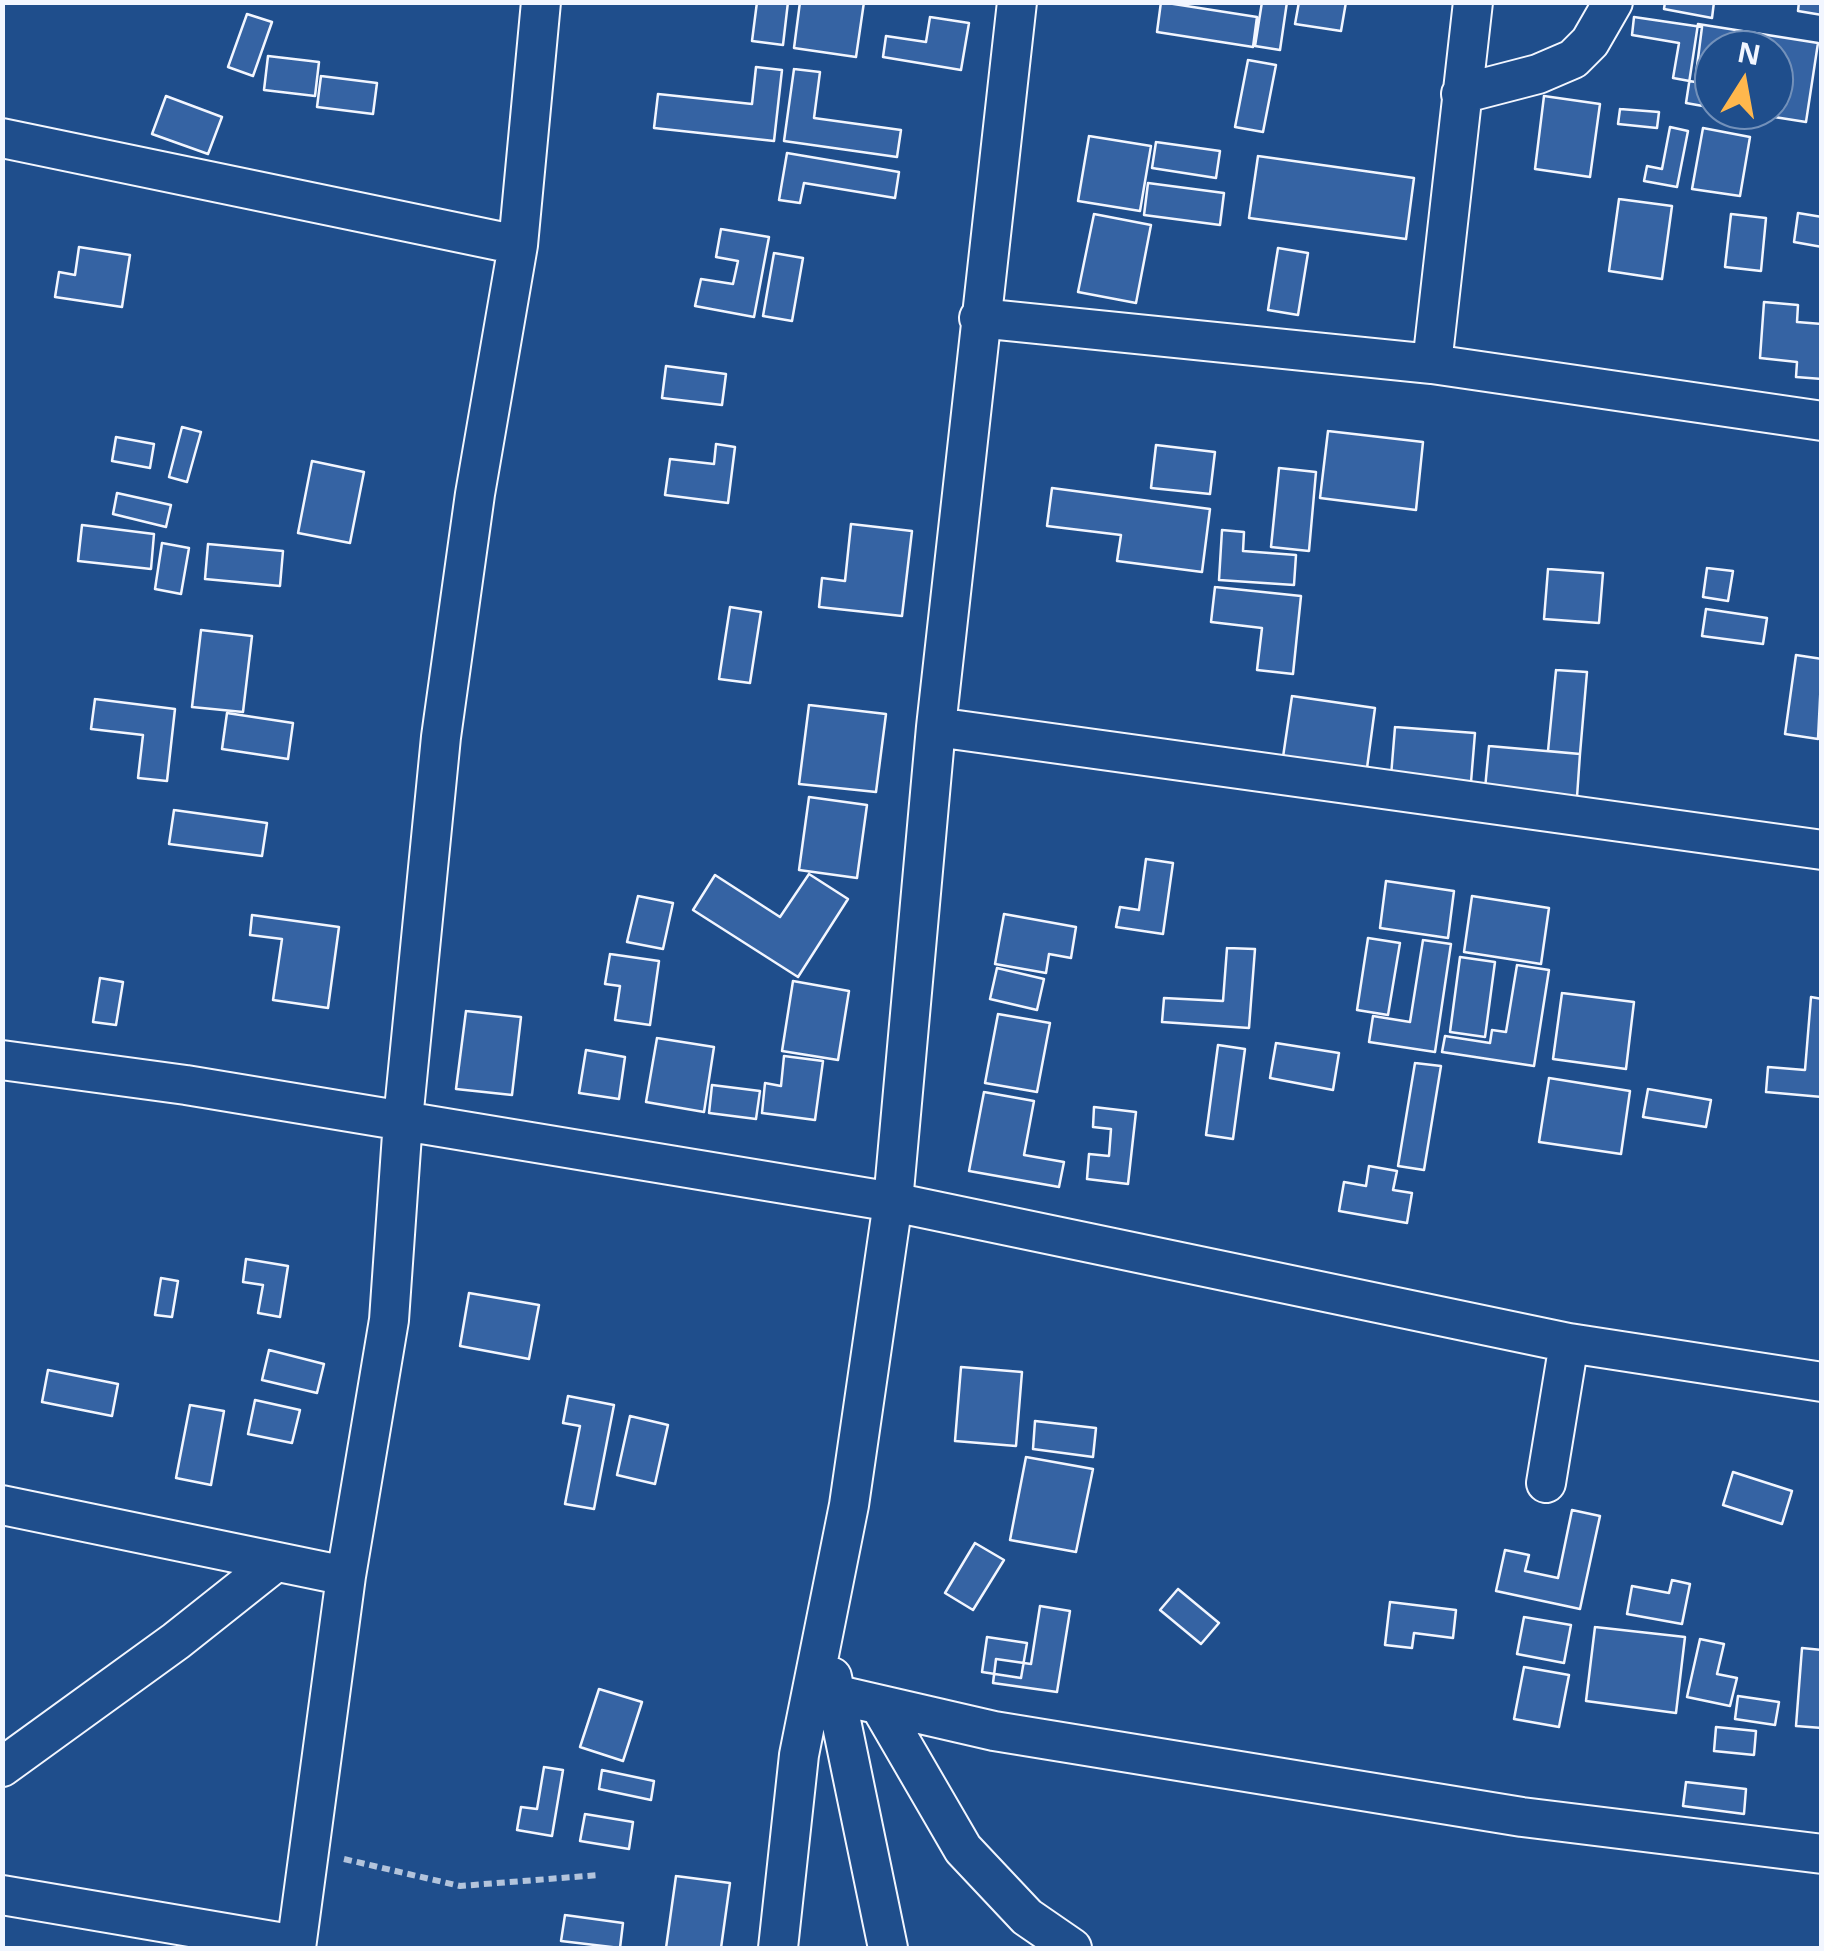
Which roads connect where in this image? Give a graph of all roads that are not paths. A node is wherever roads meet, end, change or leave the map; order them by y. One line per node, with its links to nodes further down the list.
1 (541, 2): 7 (street)
2 (1017, 2): 8 (street)
3 (1473, 2): 5 (street)
4 (1612, 2): 5 (street)
5 (1461, 94): 9 (street)
6 (2, 138): 7 (street)
7 (518, 245): 14 (street)
8 (978, 318): 9 (street); 11 (street)
9 (1432, 364): 10 (street)
10 (1822, 422)
11 (936, 727): 12 (street); 15 (street)
12 (1822, 850)
13 (2, 1060): 14 (street)
14 (403, 1120): 15 (street); 21 (street)
15 (893, 1202): 16 (street); 22 (street)
16 (1569, 1343): 17 (street); 18 (street)
17 (1822, 1382)
18 (1546, 1483)
19 (2, 1505): 20 (street)
20 (273, 1564): 21 (street); 25 (street)
21 (346, 1576): 28 (street)
22 (821, 1641): 23 (street); 29 (street)
23 (838, 1695): 24 (street); 30 (street)
24 (880, 1706): 26 (street); 31 (street)
25 (2, 1767)
26 (1822, 1854)
27 (2, 1894): 28 (street)
28 (296, 1947)
29 (778, 1948)
30 (888, 1948)
31 (1072, 1948)

